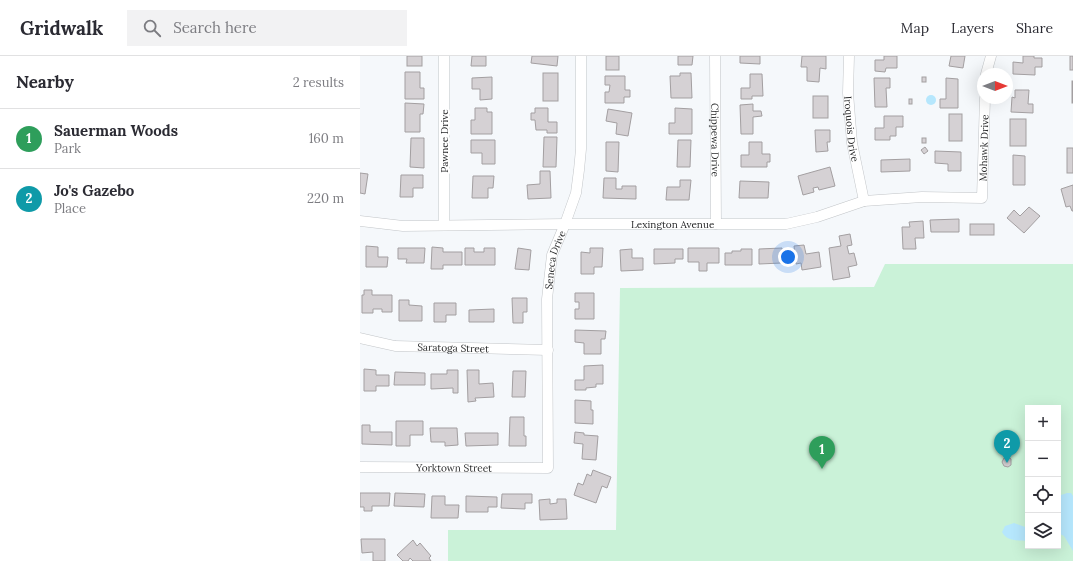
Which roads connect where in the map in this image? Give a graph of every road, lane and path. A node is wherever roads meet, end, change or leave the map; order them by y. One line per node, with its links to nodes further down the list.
1 (444, 56): 13 (street, Pawnee Drive)
2 (581, 56): 11 (street, Seneca Drive)
3 (715, 56): 12 (street, Chippewa Drive)
4 (849, 56): 9 (street, Iroquois Drive)
5 (991, 56): 6 (street)
6 (988, 68)
7 (985, 104): 8 (street, Mohawk Drive)
8 (982, 198): 9 (street, Lexington Avenue)
9 (864, 201): 12 (street, Lexington Avenue)
10 (360, 221): 13 (street, Lexington Avenue)
11 (565, 224): 12 (street, Lexington Avenue); 13 (street, Lexington Avenue); 15 (street, Seneca Drive)
12 (716, 224)
13 (444, 225)
14 (360, 338): 15 (street, Saratoga Street)
15 (548, 350): 17 (street, Seneca Drive)
16 (360, 467): 17 (street, Yorktown Street)
17 (548, 468)

